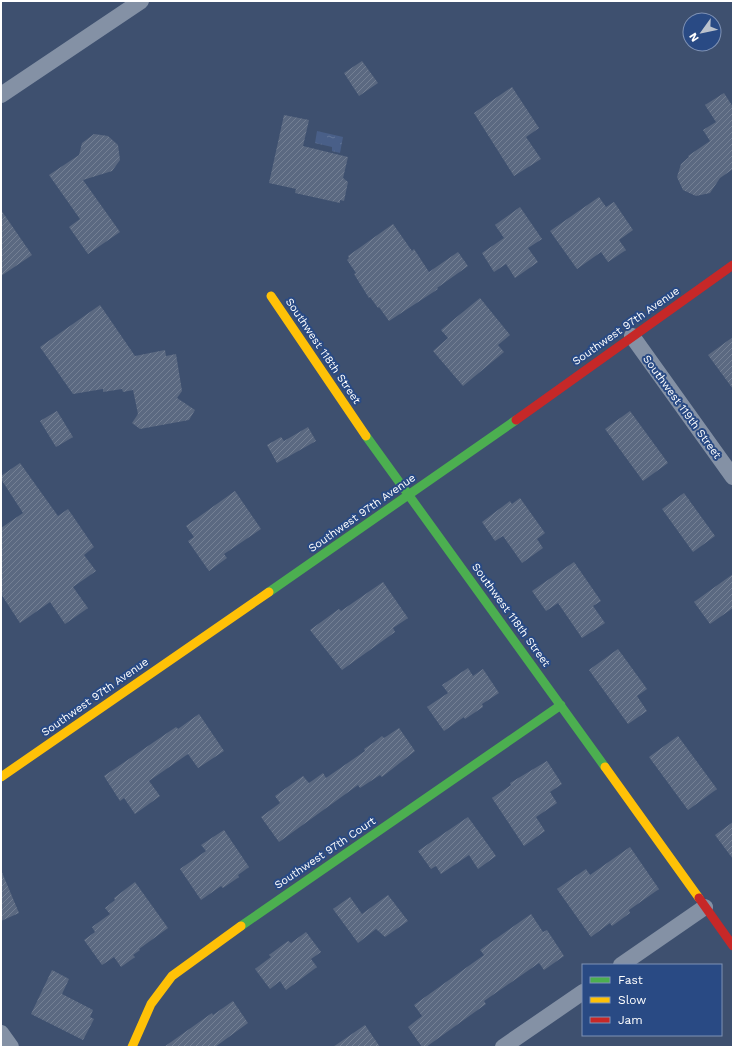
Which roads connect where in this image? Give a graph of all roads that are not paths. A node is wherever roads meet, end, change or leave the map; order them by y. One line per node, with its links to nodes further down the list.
1 (141, 1): 2 (street)
2 (1, 95)
3 (733, 265): 5 (street, Southwest 97th Avenue)
4 (271, 296): 7 (street, Southwest 118th Street)
5 (632, 336): 6 (street, Southwest 119th Street); 7 (street, Southwest 97th Avenue)
6 (733, 477)
7 (409, 496): 8 (street, Southwest 118th Street); 9 (street, Southwest 97th Avenue)
8 (560, 705): 10 (street, Southwest 118th Street); 16 (street, Southwest 97th Court)
9 (1, 777)
10 (705, 907): 11 (street, Southwest 118th Street); 12 (street)
11 (733, 946)
12 (622, 964)
13 (582, 993): 17 (street)
14 (1, 1033): 15 (street)
15 (11, 1047)
16 (132, 1047)
17 (503, 1047)

